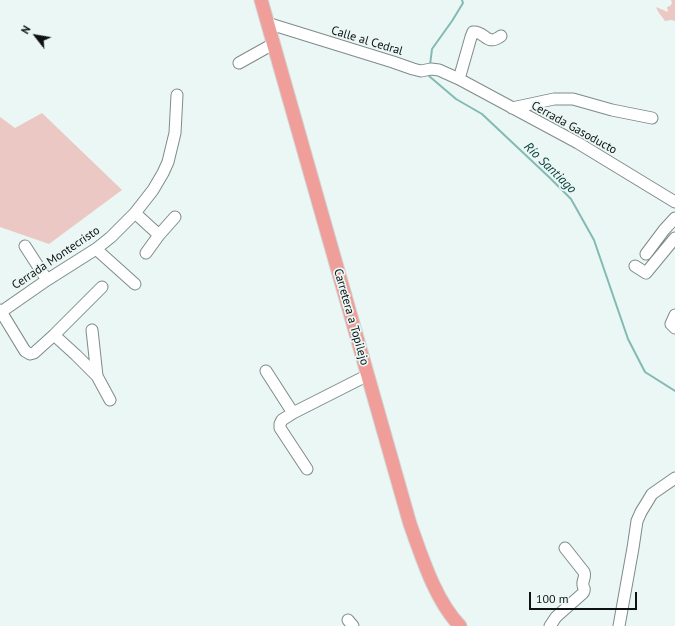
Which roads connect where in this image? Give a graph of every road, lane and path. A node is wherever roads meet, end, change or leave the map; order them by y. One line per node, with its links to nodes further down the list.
1 (261, 0): 2 (main road, Carretera a Topilejo)
2 (267, 24): 4 (main road, Carretera a Topilejo); 6 (street, Calle al Cedral)
3 (501, 36): 6 (street)
4 (273, 44): 5 (street); 30 (main road, Carretera a Topilejo)
5 (239, 62)
6 (459, 79): 8 (street, Cerrada Gasoducto)
7 (177, 95): 11 (street, Cerrada Montecristo)
8 (512, 108): 9 (street); 10 (street, Cerrada Gasoducto)
9 (652, 118)
10 (675, 202)
11 (135, 213): 14 (street); 17 (street, Cerrada Montecristo)
12 (175, 217): 14 (street)
13 (675, 218): 19 (street)
14 (159, 235): 18 (street)
15 (675, 238): 20 (street)
16 (25, 246): 21 (street)
17 (96, 249): 21 (street, Cerrada Montecristo); 22 (street)
18 (146, 252)
19 (646, 254)
20 (635, 266)
21 (47, 280): 24 (street, Cerrada Montecristo)
22 (135, 284)
23 (102, 287): 28 (street)
24 (0, 311): 28 (street)
25 (675, 315): 26 (street)
26 (675, 328)
27 (92, 330): 31 (street)
28 (54, 334): 31 (street)
29 (266, 372): 33 (street)
30 (368, 375): 33 (street); 37 (main road, Carretera a Topilejo)
31 (98, 376): 32 (street)
32 (110, 400)
33 (293, 414): 34 (street)
34 (307, 469)
35 (675, 478): 39 (street)
36 (565, 548): 38 (street)
37 (458, 625)
38 (550, 626)
39 (619, 626)

